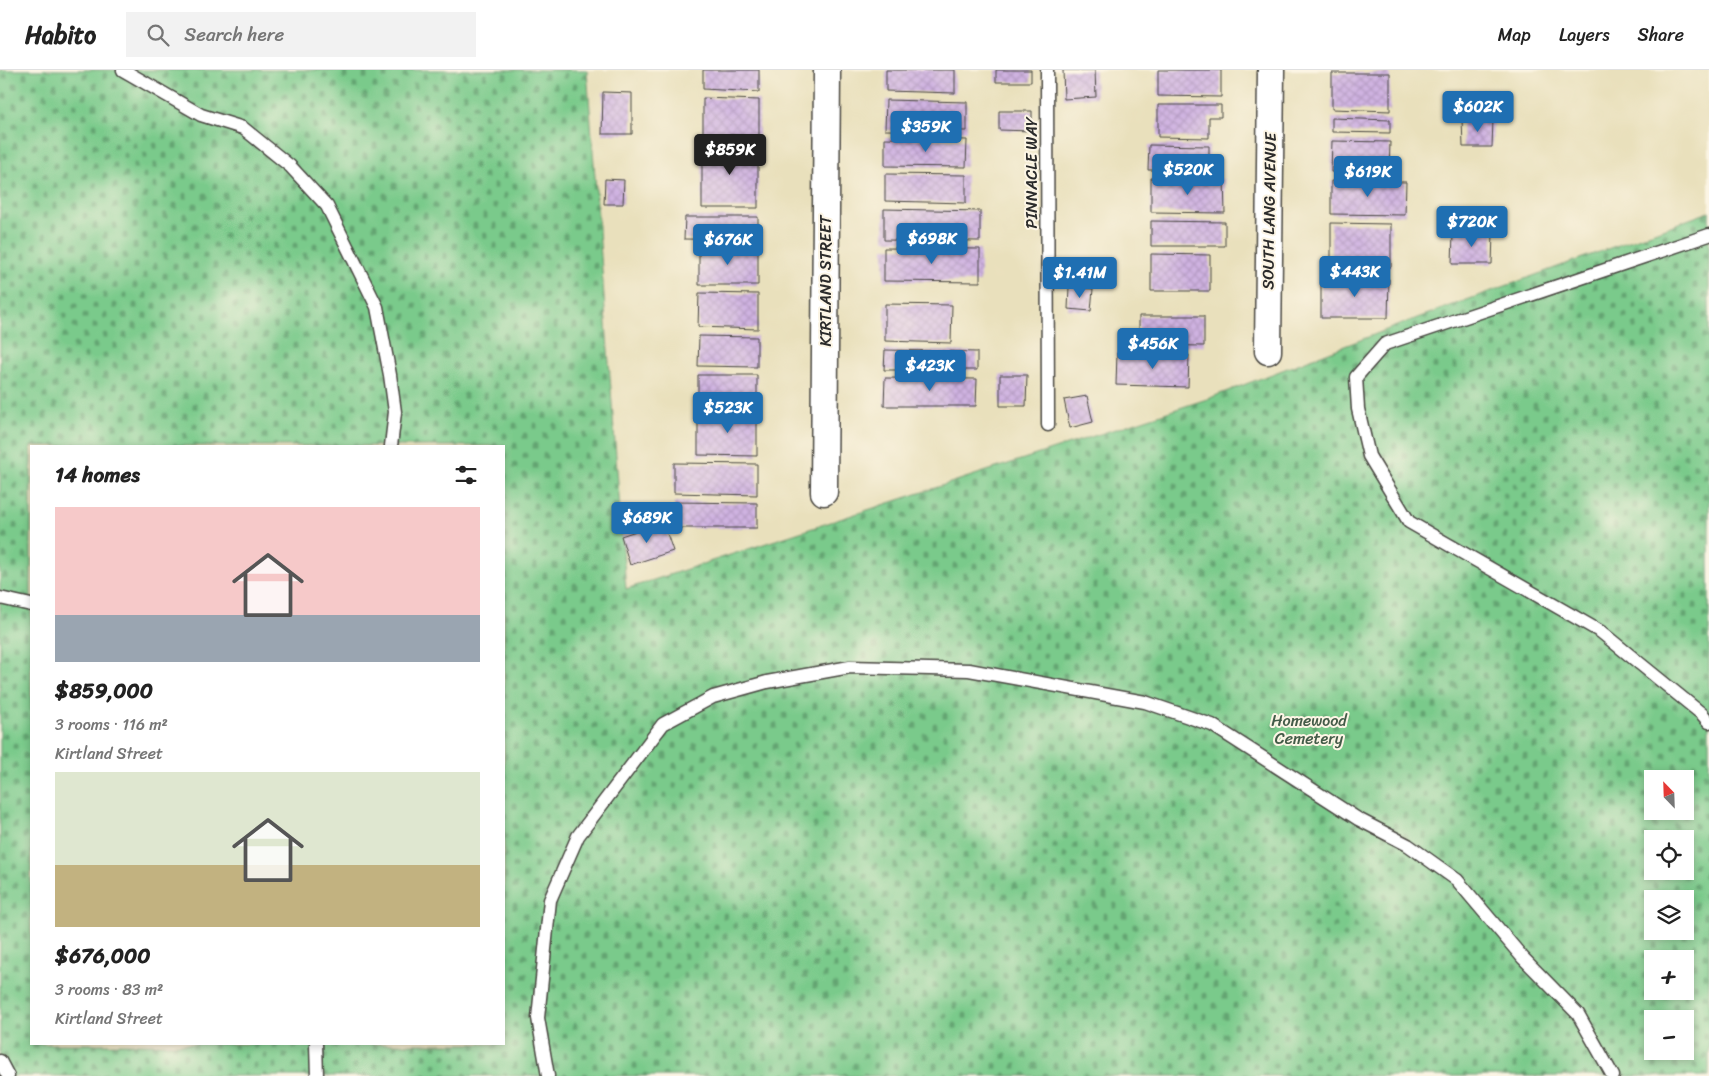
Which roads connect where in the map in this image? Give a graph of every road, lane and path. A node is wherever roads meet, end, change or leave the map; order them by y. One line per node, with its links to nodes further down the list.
1 (123, 70): 8 (lane)
2 (827, 70): 9 (street, KIRTLAND STREET)
3 (1048, 70): 7 (lane, PINNACLE WAY)
4 (1271, 70): 6 (street, SOUTH LANG AVENUE)
5 (1709, 236): 12 (lane)
6 (1268, 351)
7 (1048, 425)
8 (391, 445)
9 (824, 492)
10 (0, 598): 11 (lane)
11 (30, 606)
12 (1709, 722)
13 (316, 1045): 16 (lane)
14 (0, 1060): 15 (lane)
15 (8, 1076)
16 (317, 1076)
17 (548, 1076): 18 (lane)
18 (1613, 1076)

